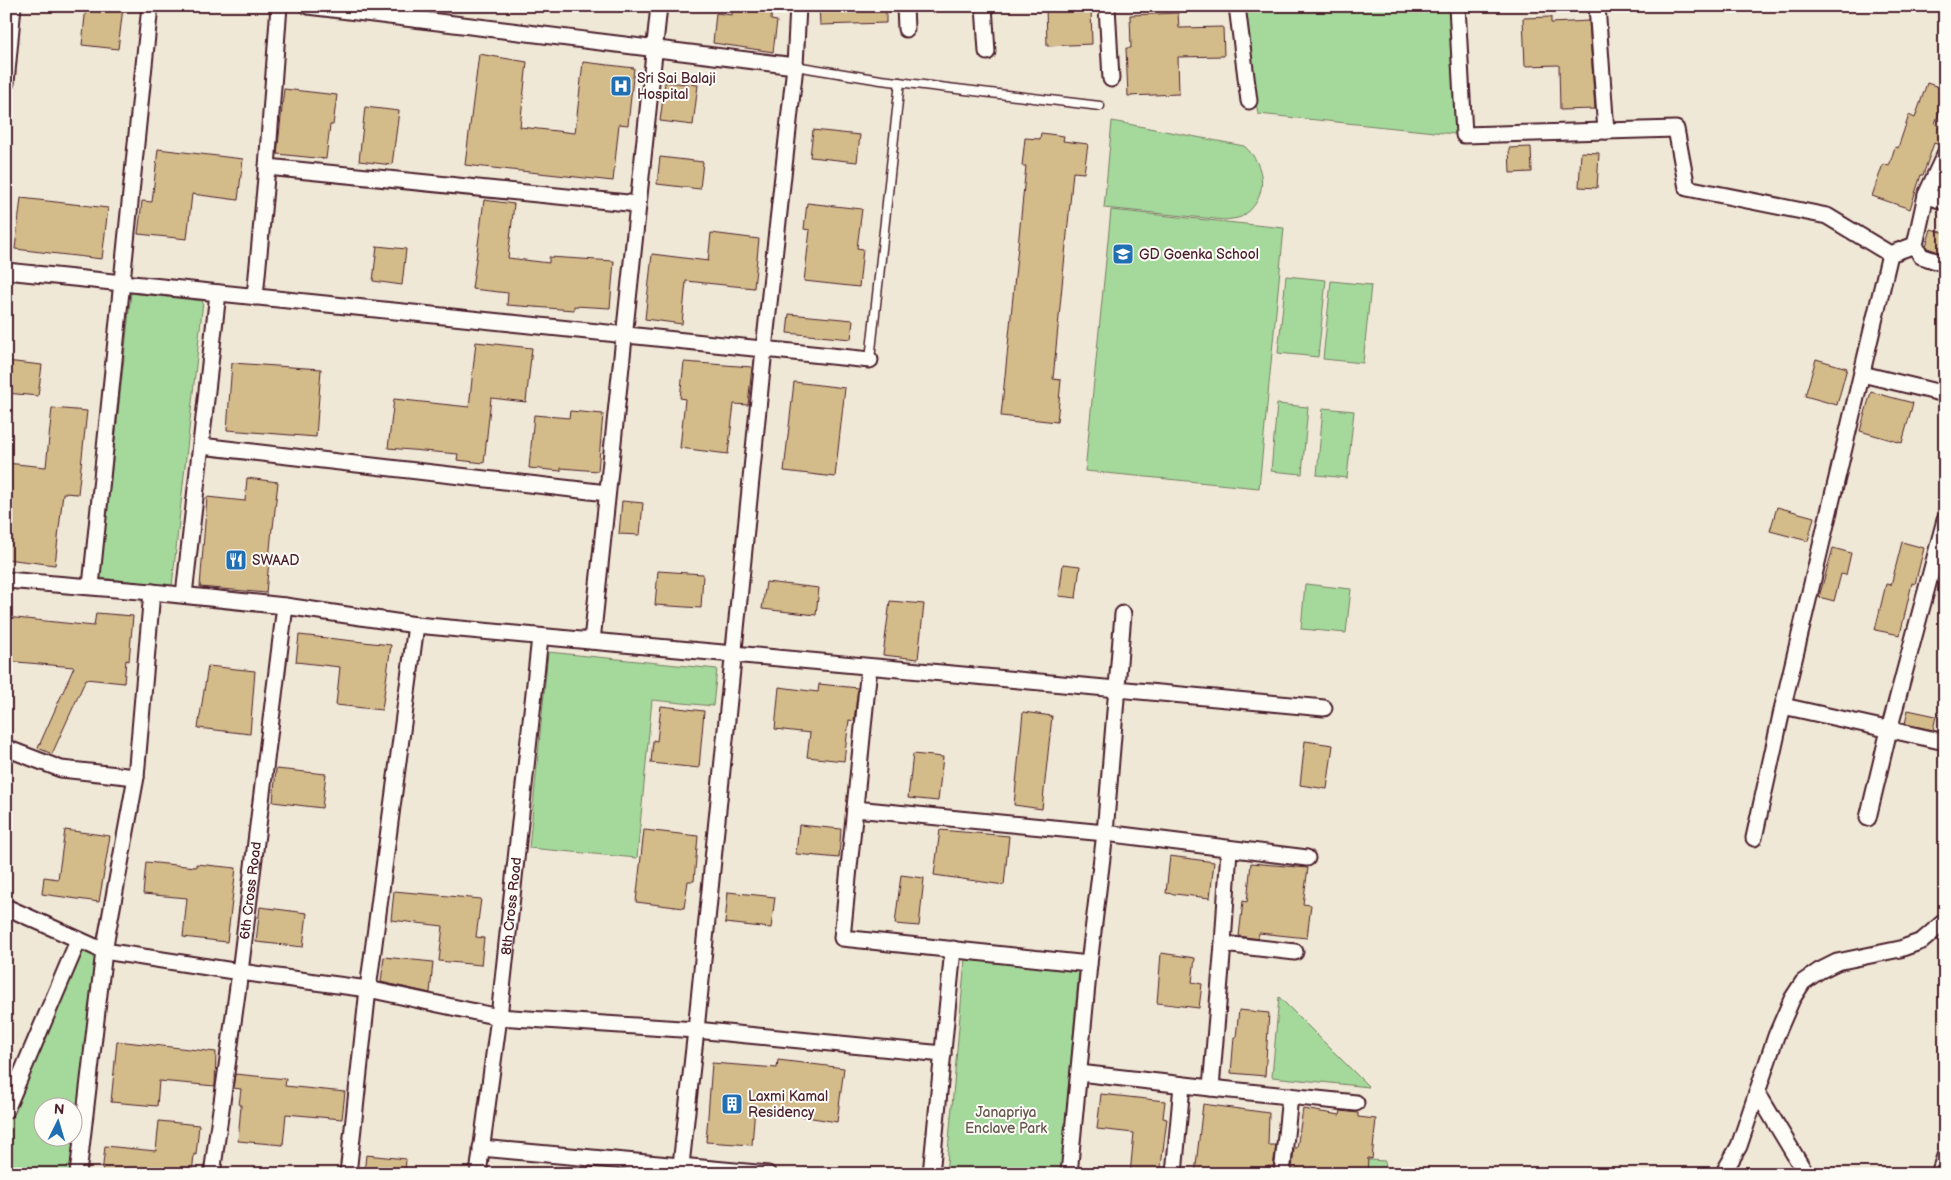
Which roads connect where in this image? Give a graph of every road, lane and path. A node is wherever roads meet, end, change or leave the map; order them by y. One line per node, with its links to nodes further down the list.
1 (13, 6): 19 (street)
2 (150, 6): 32 (street)
3 (279, 6): 24 (street)
4 (308, 6): 14 (street)
5 (658, 6): 14 (street)
6 (798, 6): 16 (street)
7 (905, 6): 13 (street)
8 (984, 6): 15 (street)
9 (1108, 6): 17 (street)
10 (1237, 6): 20 (street)
11 (1457, 6): 22 (street)
12 (1597, 6): 22 (street)
13 (906, 29)
14 (654, 48): 16 (street); 27 (street)
15 (987, 52)
16 (795, 66): 18 (lane); 36 (street)
17 (1111, 79)
18 (900, 82): 21 (lane); 37 (lane)
19 (6, 83)
20 (1249, 102)
21 (1100, 106)
22 (1606, 131): 29 (street)
23 (1945, 154): 25 (street)
24 (267, 167): 27 (street); 34 (street)
25 (1926, 195): 26 (street); 28 (street)
26 (1945, 202)
27 (638, 204): 35 (street)
28 (1915, 245): 29 (street); 30 (street)
29 (1890, 254): 38 (street)
30 (1945, 264)
31 (6, 271): 32 (street)
32 (122, 283): 33 (street); 44 (street)
33 (218, 293): 34 (street); 40 (street)
34 (255, 297): 35 (street)
35 (625, 336): 36 (street); 41 (street)
36 (764, 349): 37 (street); 52 (street)
37 (870, 360)
38 (1862, 374): 39 (street); 55 (street)
39 (1945, 394)
40 (201, 446): 41 (street); 46 (street)
41 (607, 493): 51 (street)
42 (1945, 520): 57 (street)
43 (6, 580): 44 (street)
44 (91, 586): 45 (street)
45 (152, 592): 46 (street); 60 (street)
46 (184, 595): 47 (street)
47 (285, 606): 49 (street); 75 (street, 6th Cross Road)
48 (1123, 614): 54 (street)
49 (416, 625): 50 (street); 76 (street)
50 (540, 637): 51 (street); 77 (street, 8th Cross Road)
51 (592, 641): 52 (street)
52 (734, 654): 53 (street); 78 (street)
53 (869, 668): 54 (street); 61 (street)
54 (1118, 690): 56 (street); 63 (street)
55 (1783, 706): 57 (street); 64 (street)
56 (1324, 708)
57 (1889, 730): 58 (street); 62 (street)
58 (1945, 742)
59 (6, 748): 60 (street)
60 (136, 777): 72 (street)
61 (855, 809): 63 (street); 71 (street)
62 (1868, 818)
63 (1105, 833): 65 (street); 74 (street)
64 (1754, 838)
65 (1229, 849): 66 (street); 70 (street)
66 (1307, 858)
67 (6, 907): 69 (street)
68 (1945, 921): 83 (street)
69 (78, 941): 72 (street); 86 (street)
70 (1224, 944): 73 (street); 82 (street)
71 (953, 949): 74 (street); 79 (street)
72 (104, 951): 75 (street); 90 (street)
73 (1295, 952)
74 (1089, 964): 80 (street)
75 (240, 972): 76 (street); 91 (street, 6th Cross Road)
76 (368, 989): 77 (street); 92 (street)
77 (499, 1016): 78 (street); 87 (street, 8th Cross Road)
78 (696, 1030): 79 (street); 89 (street)
79 (943, 1054): 95 (street)
80 (1079, 1073): 81 (street); 96 (street)
81 (1182, 1085): 82 (street); 97 (street)
82 (1210, 1088): 84 (street)
83 (1757, 1092): 99 (street); 100 (street)
84 (1290, 1096): 85 (street); 98 (street)
85 (1356, 1103)
86 (7, 1108)
87 (481, 1148): 89 (street); 93 (street, 8th Cross Road)
88 (1945, 1156): 101 (street)
89 (680, 1169): 94 (street)
90 (78, 1174)
91 (212, 1174)
92 (348, 1174)
93 (478, 1174)
94 (768, 1174)
95 (931, 1174)
96 (1069, 1174)
97 (1174, 1174)
98 (1282, 1174)
99 (1723, 1174)
100 (1806, 1174)
101 (1939, 1174)

